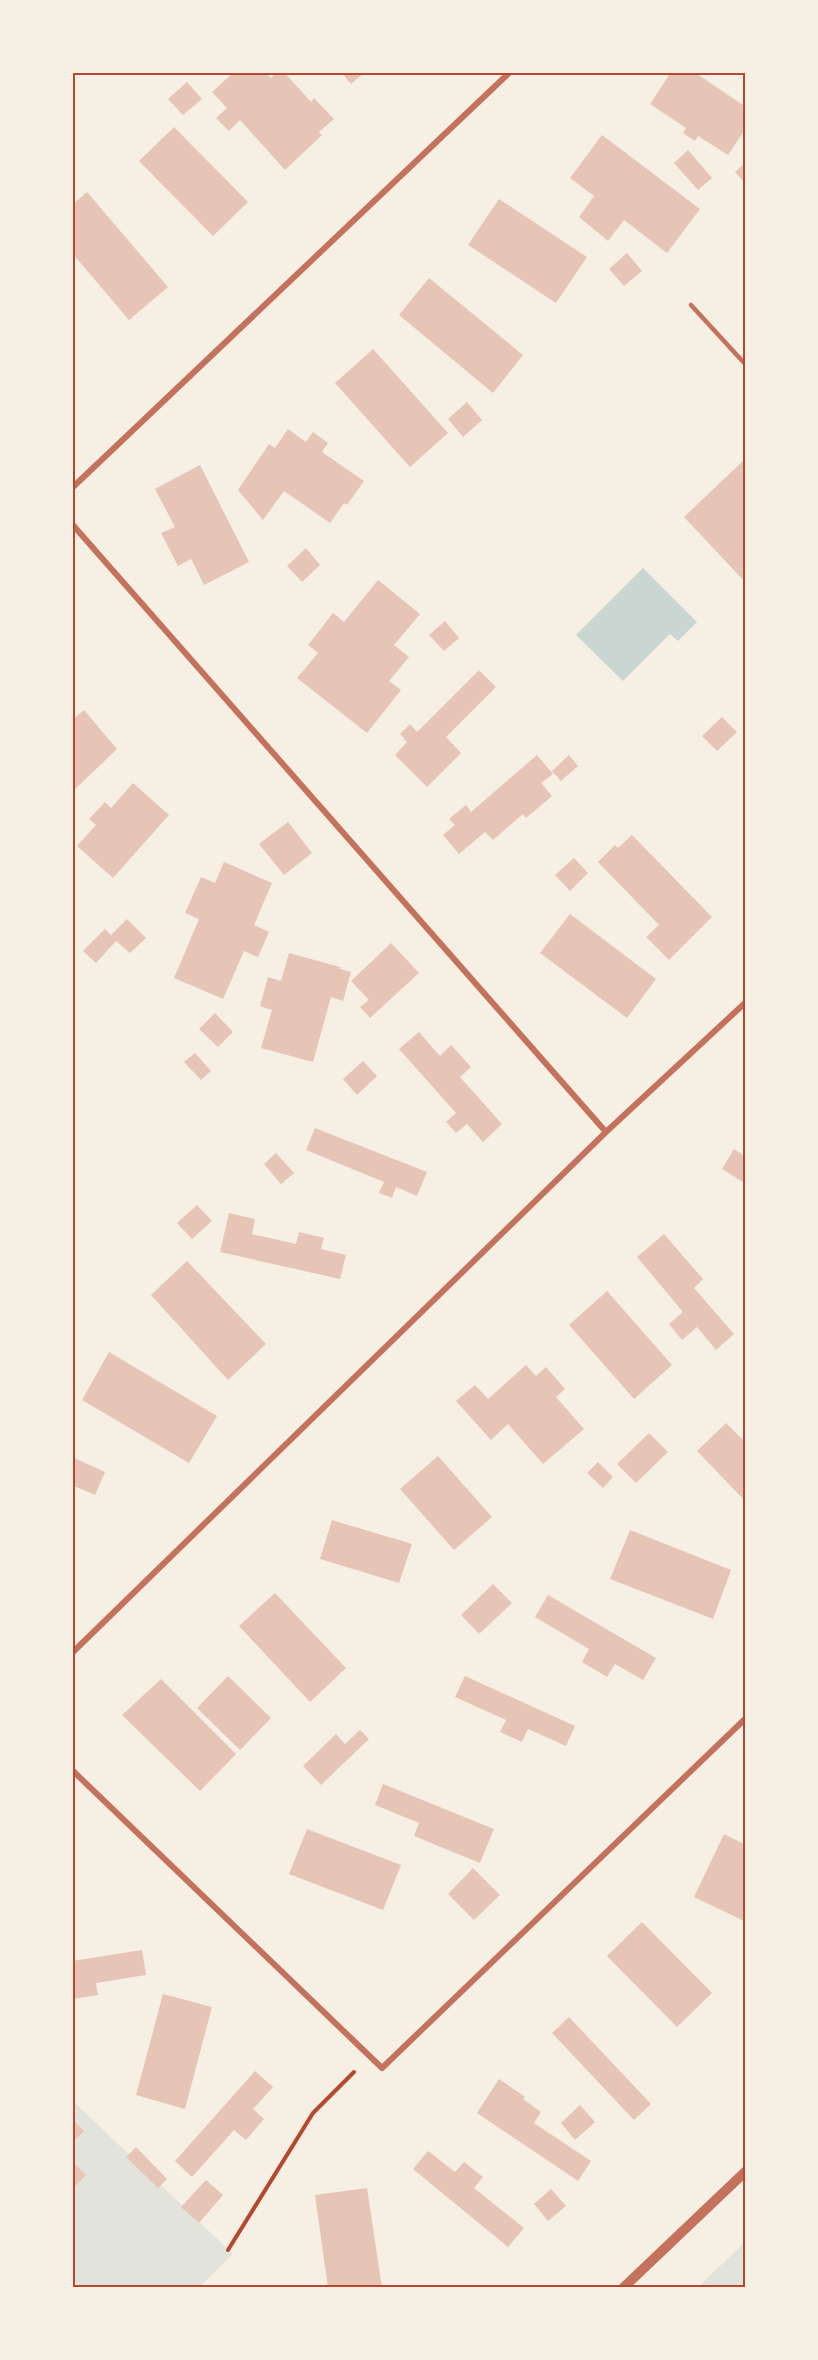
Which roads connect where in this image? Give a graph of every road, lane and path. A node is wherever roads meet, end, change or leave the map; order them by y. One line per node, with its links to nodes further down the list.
1 (510, 72): 4 (street)
2 (691, 305): 3 (lane)
3 (746, 365)
4 (72, 488)
5 (72, 524): 7 (street)
6 (746, 1002): 7 (street)
7 (606, 1132): 8 (street)
8 (72, 1653)
9 (746, 1718): 11 (street)
10 (72, 1770): 11 (street)
11 (369, 2056): 13 (path)
12 (746, 2171): 14 (street)
13 (228, 2250)
14 (623, 2288)

